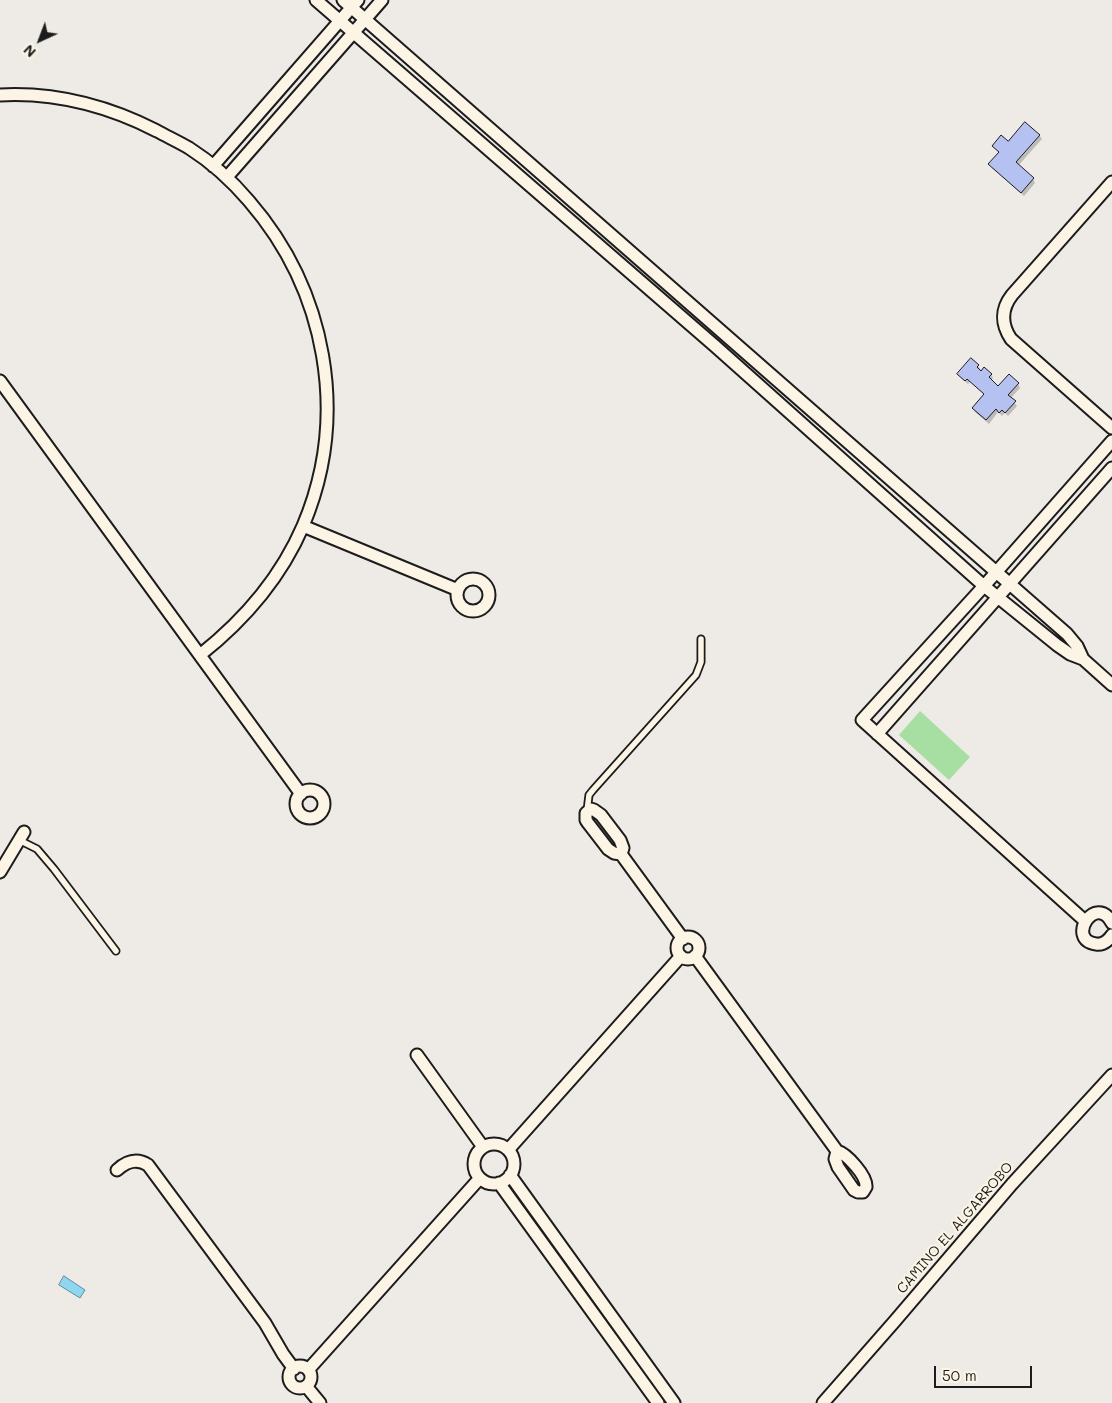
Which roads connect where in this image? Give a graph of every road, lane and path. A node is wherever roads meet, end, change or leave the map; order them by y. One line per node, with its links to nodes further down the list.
1 (316, 0): 5 (street)
2 (382, 0): 4 (street)
3 (351, 3): 4 (street); 5 (street)
4 (365, 20): 6 (street); 16 (street)
5 (340, 21): 6 (street); 8 (street)
6 (354, 33): 9 (street); 18 (street)
7 (0, 95): 8 (street)
8 (213, 166): 9 (street)
9 (226, 177): 15 (street)
10 (1112, 182): 12 (street)
11 (0, 381): 22 (street)
12 (1112, 428)
13 (1112, 441): 16 (street)
14 (1112, 468): 17 (street)
15 (303, 526): 19 (street); 22 (street)
16 (996, 572): 17 (street); 18 (street)
17 (1010, 584): 20 (street); 23 (street)
18 (984, 586): 20 (street); 25 (street)
19 (458, 590)
20 (998, 597): 23 (street); 25 (street)
21 (701, 639): 27 (lane)
22 (200, 655): 26 (street)
23 (1083, 659): 24 (street)
24 (1112, 685)
25 (877, 734): 30 (street)
26 (301, 794)
27 (587, 810): 33 (street)
28 (22, 836): 29 (street); 34 (lane)
29 (0, 872)
30 (1085, 921): 31 (street); 32 (street)
31 (1112, 923)
32 (1112, 935)
33 (683, 939): 35 (street); 36 (street)
34 (116, 950)
35 (681, 956): 36 (street); 40 (street)
36 (695, 956): 41 (street)
37 (417, 1054): 39 (street)
38 (1112, 1075): 52 (street, CAMINO EL ALGARROBO)
39 (483, 1147): 40 (street); 44 (street)
40 (508, 1150): 43 (street)
41 (836, 1151)
42 (117, 1170): 46 (street)
43 (510, 1175): 45 (street); 51 (street)
44 (480, 1178): 45 (street); 47 (street)
45 (499, 1183): 50 (street)
46 (294, 1369): 47 (street); 48 (street)
47 (308, 1370): 48 (street)
48 (306, 1386): 49 (street)
49 (320, 1403)
50 (658, 1403)
51 (674, 1403)
52 (823, 1403)

